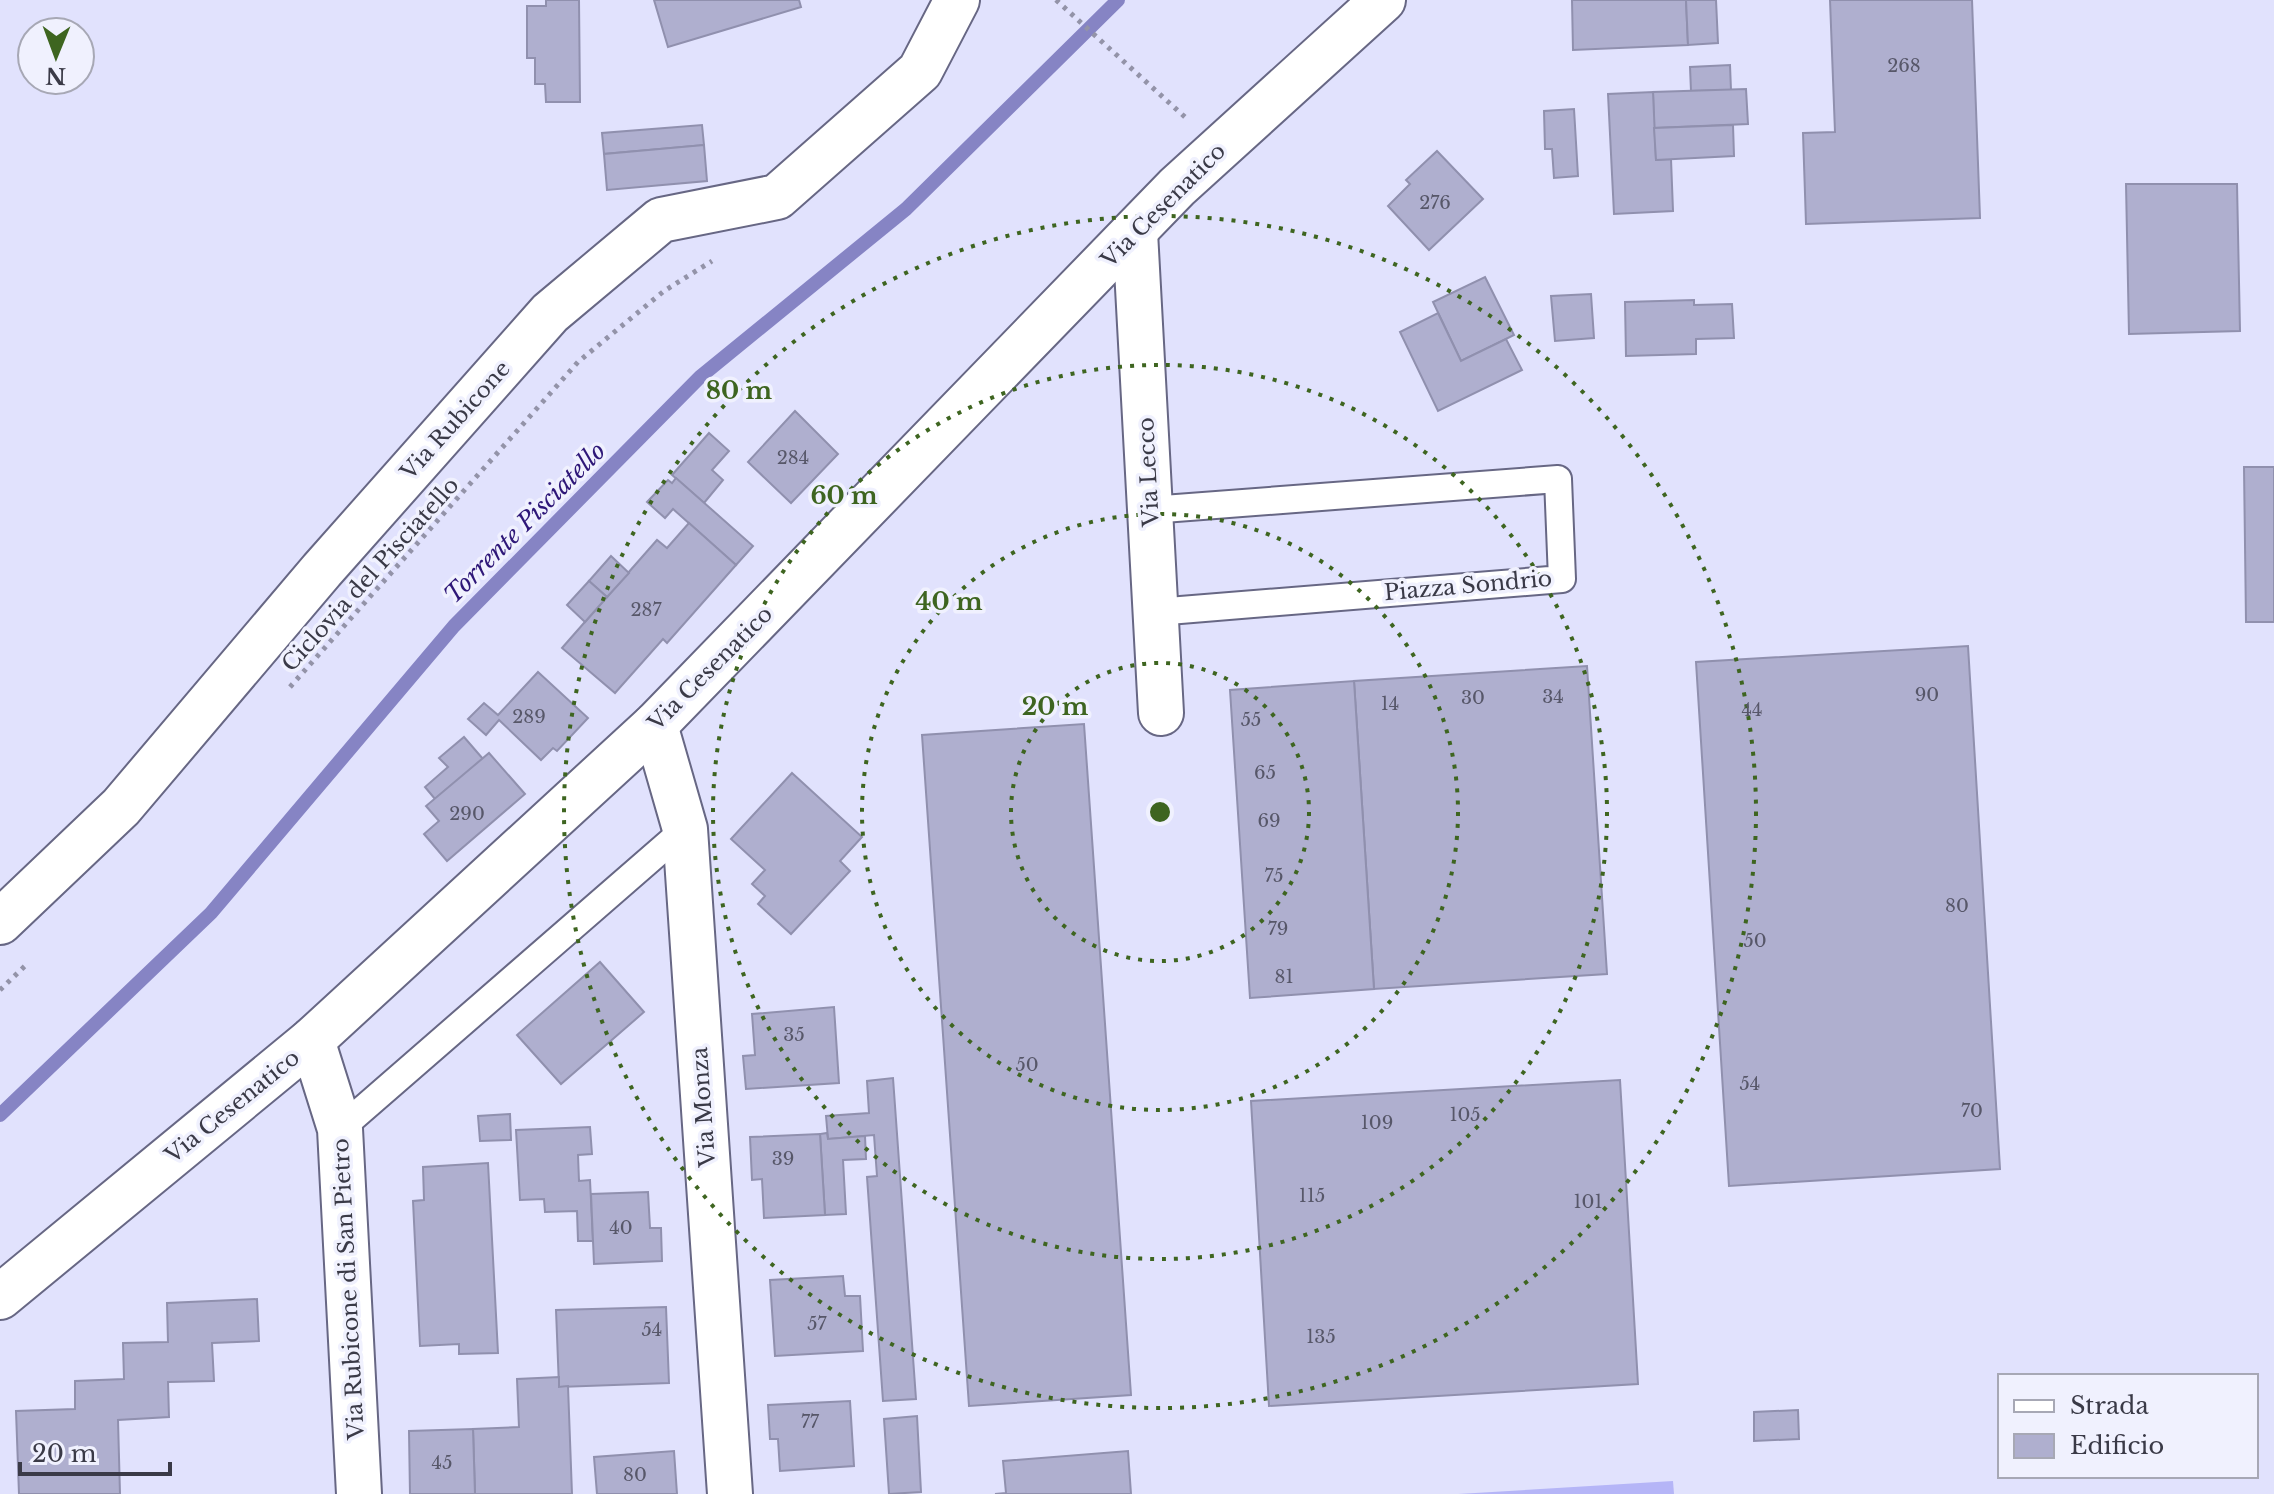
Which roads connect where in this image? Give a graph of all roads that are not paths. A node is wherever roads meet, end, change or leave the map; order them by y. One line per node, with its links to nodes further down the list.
1 (957, 0): 9 (street, Via Rubicone)
2 (1383, 0): 3 (street, Via Cesenatico)
3 (1135, 232): 4 (street, Via Lecco); 7 (street, Via Cesenatico)
4 (1150, 510): 5 (street, Via Lecco); 5 (lane, Piazza Sondrio)
5 (1156, 612): 6 (street, Via Lecco)
6 (1161, 713)
7 (655, 725): 8 (street, Via Monza); 10 (street, Via Cesenatico)
8 (685, 829): 11 (lane); 14 (street, Via Monza)
9 (0, 922)
10 (312, 1040): 11 (street, Via Rubicone di San Pietro); 12 (street, Via Cesenatico)
11 (340, 1129): 13 (street, Via Rubicone di San Pietro)
12 (0, 1297)
13 (359, 1494)
14 (730, 1494)

